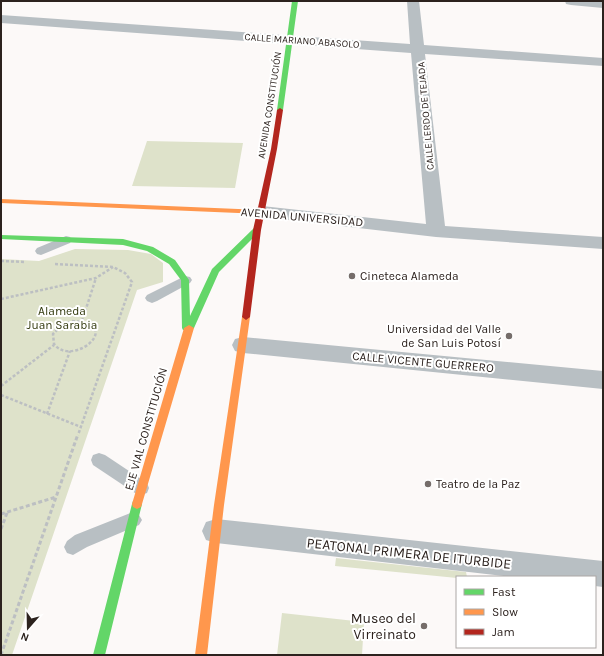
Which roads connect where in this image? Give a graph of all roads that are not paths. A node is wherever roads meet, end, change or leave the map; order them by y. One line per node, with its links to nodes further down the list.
1 (295, 1): 6 (main road, AVENIDA CONSTITUCIÓN)
2 (413, 1): 7 (street, CALLE LERDO DE TEJADA)
3 (571, 1): 4 (street)
4 (603, 4)
5 (1, 19): 6 (street, CALLE MARIANO ABASOLO)
6 (290, 39): 7 (street, CALLE MARIANO ABASOLO); 12 (main road, AVENIDA CONSTITUCIÓN)
7 (419, 48): 8 (street, CALLE MARIANO ABASOLO); 13 (street, CALLE LERDO DE TEJADA)
8 (603, 62)
9 (1, 201): 10 (main road, AVENIDA UNIVERSIDAD)
10 (36, 203): 11 (main road); 12 (main road, AVENIDA UNIVERSIDAD)
11 (1, 210)
12 (260, 221): 13 (street, AVENIDA UNIVERSIDAD); 20 (main road, EJE VIAL CONSTITUCIÓN); 21 (main road)
13 (436, 231): 16 (street, AVENIDA UNIVERSIDAD)
14 (1, 237): 15 (main road)
15 (66, 240): 17 (lane); 18 (main road)
16 (603, 243)
17 (41, 251)
18 (185, 280): 19 (lane); 20 (main road)
19 (152, 298)
20 (186, 334): 24 (main road, EJE VIAL CONSTITUCIÓN)
21 (243, 345): 22 (street, CALLE VICENTE GUERRERO); 26 (main road)
22 (603, 380)
23 (99, 460): 24 (lane)
24 (140, 488): 25 (main road, EJE VIAL CONSTITUCIÓN)
25 (133, 520): 27 (lane); 29 (main road, EJE VIAL CONSTITUCIÓN)
26 (216, 530): 28 (street, PEATONAL PRIMERA DE ITURBIDE); 30 (main road)
27 (73, 547)
28 (603, 574)
29 (98, 655)
30 (201, 655)

